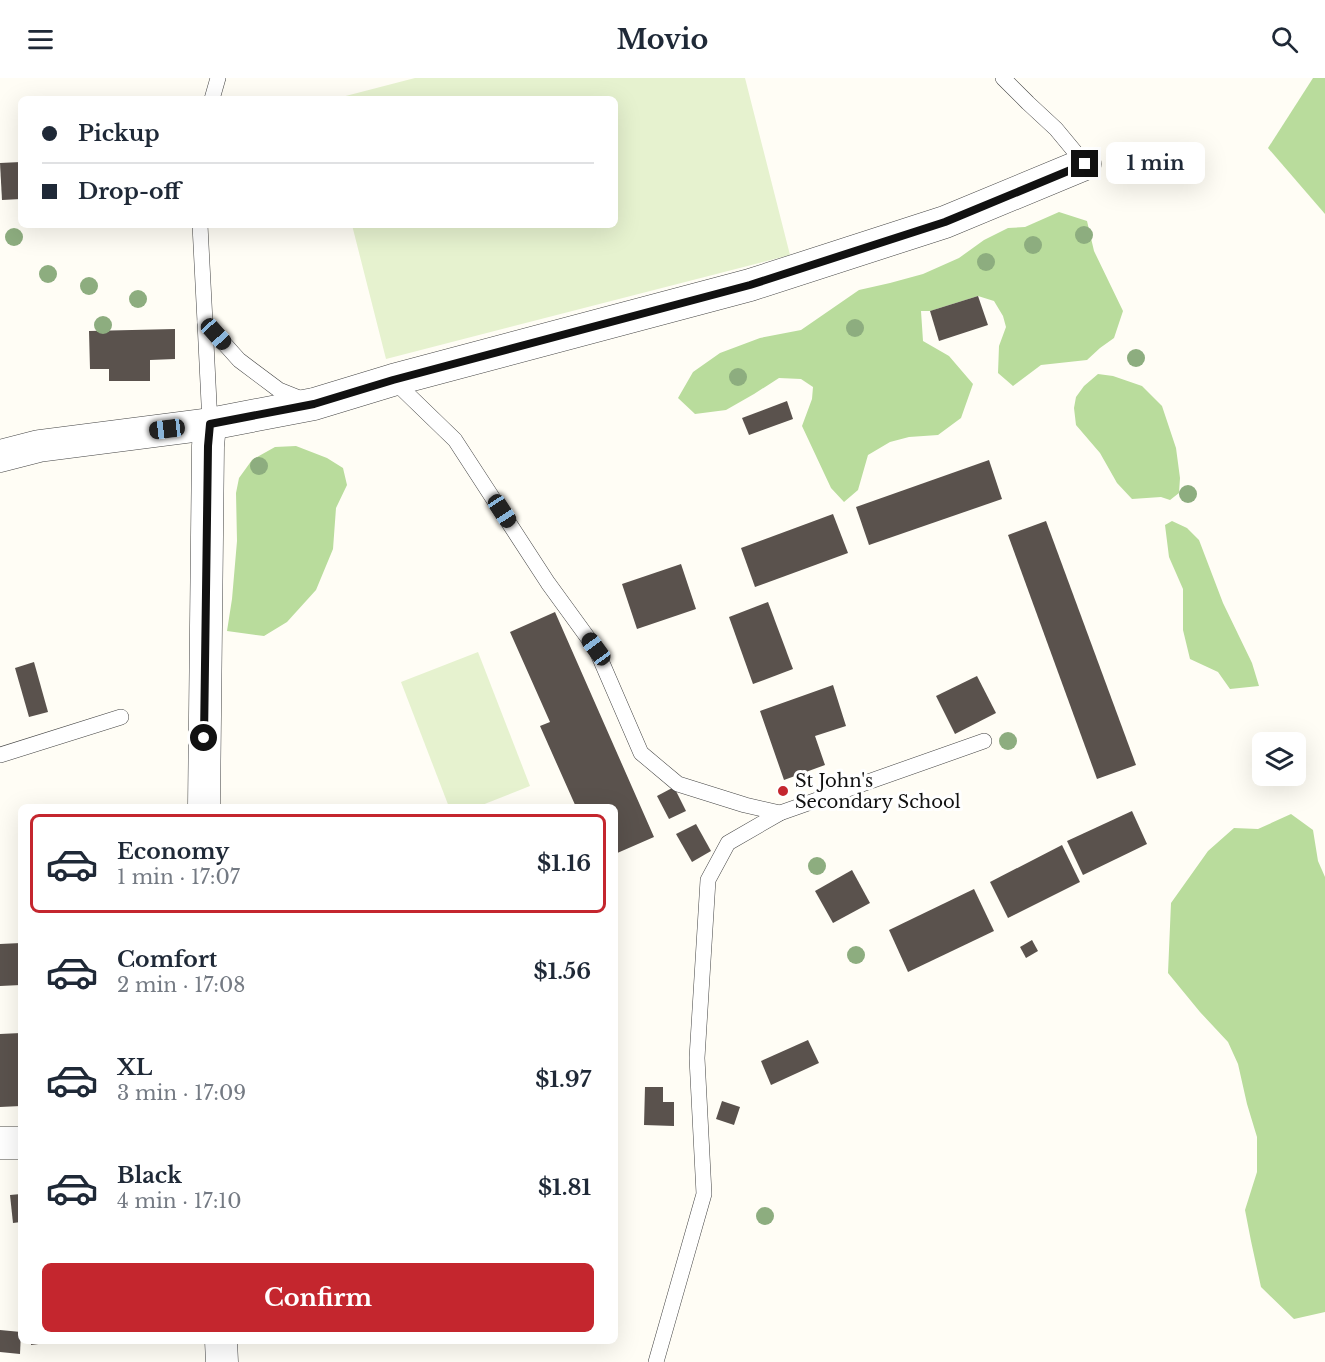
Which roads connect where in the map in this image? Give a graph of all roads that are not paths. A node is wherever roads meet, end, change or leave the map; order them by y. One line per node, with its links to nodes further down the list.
1 (218, 78): 3 (lane)
2 (1003, 78): 4 (lane)
3 (213, 96)
4 (1085, 164): 7 (street)
5 (200, 228): 6 (lane)
6 (205, 322): 8 (lane); 9 (lane)
7 (393, 380): 8 (street); 15 (lane)
8 (314, 404): 9 (street)
9 (210, 424): 10 (street); 14 (street)
10 (0, 456)
11 (121, 717): 13 (lane)
12 (984, 741): 15 (lane)
13 (0, 755)
14 (204, 804)
15 (780, 813): 20 (lane)
16 (0, 1143): 17 (street)
17 (18, 1143)
18 (221, 1344): 19 (street)
19 (222, 1362)
20 (656, 1362)

